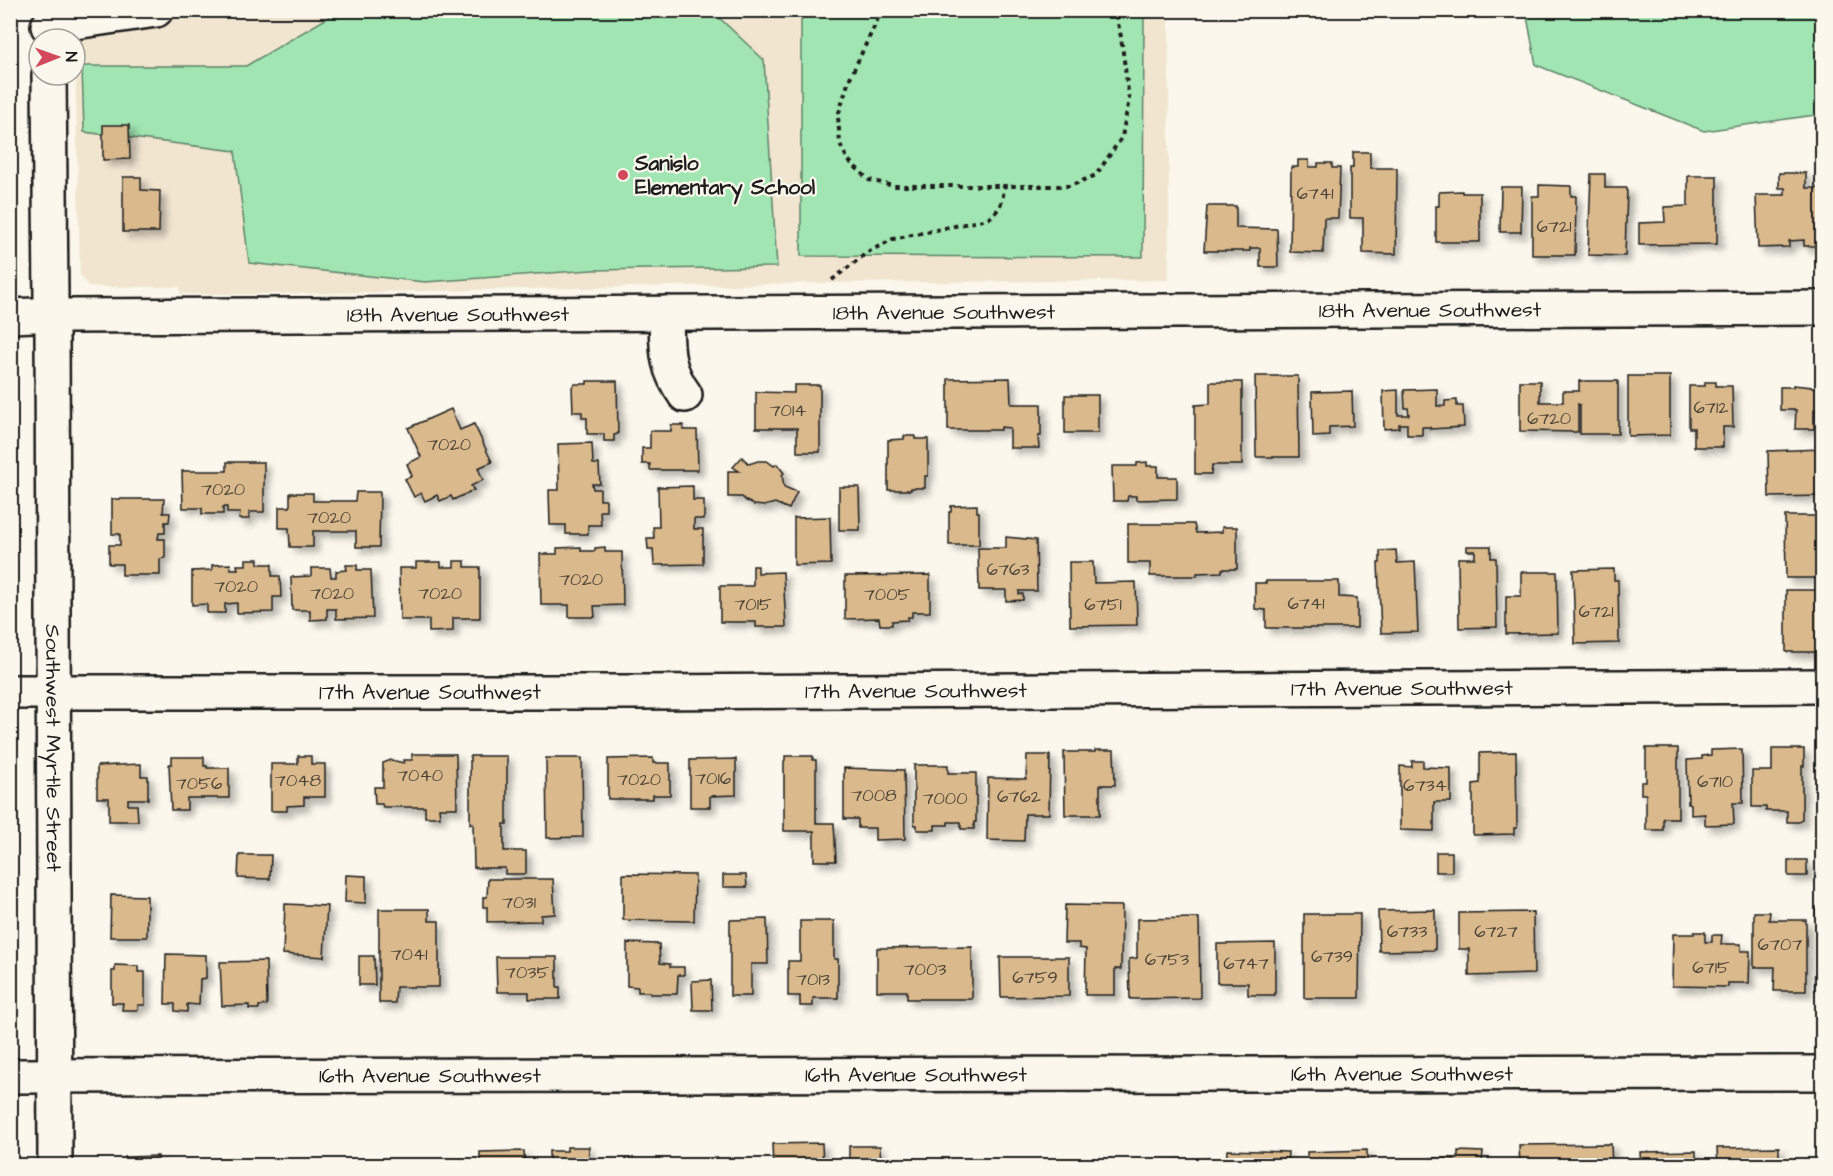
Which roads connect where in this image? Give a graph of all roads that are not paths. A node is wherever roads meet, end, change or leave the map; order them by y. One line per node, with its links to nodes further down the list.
1 (156, 10): 2 (street)
2 (48, 25)
3 (49, 87): 6 (street, Southwest Myrtle Street)
4 (1822, 308): 5 (street, 18th Avenue Southwest)
5 (666, 314): 6 (street, 18th Avenue Southwest); 7 (street)
6 (43, 316): 10 (street, Southwest Myrtle Street)
7 (685, 395)
8 (1822, 686): 10 (street, 17th Avenue Southwest)
9 (10, 692): 10 (street, 17th Avenue Southwest)
10 (52, 692): 12 (street, Southwest Myrtle Street)
11 (1822, 1073): 12 (street, 16th Avenue Southwest)
12 (54, 1075): 13 (street, 16th Avenue Southwest); 14 (street, Southwest Myrtle Street)
13 (10, 1076)
14 (55, 1166)

